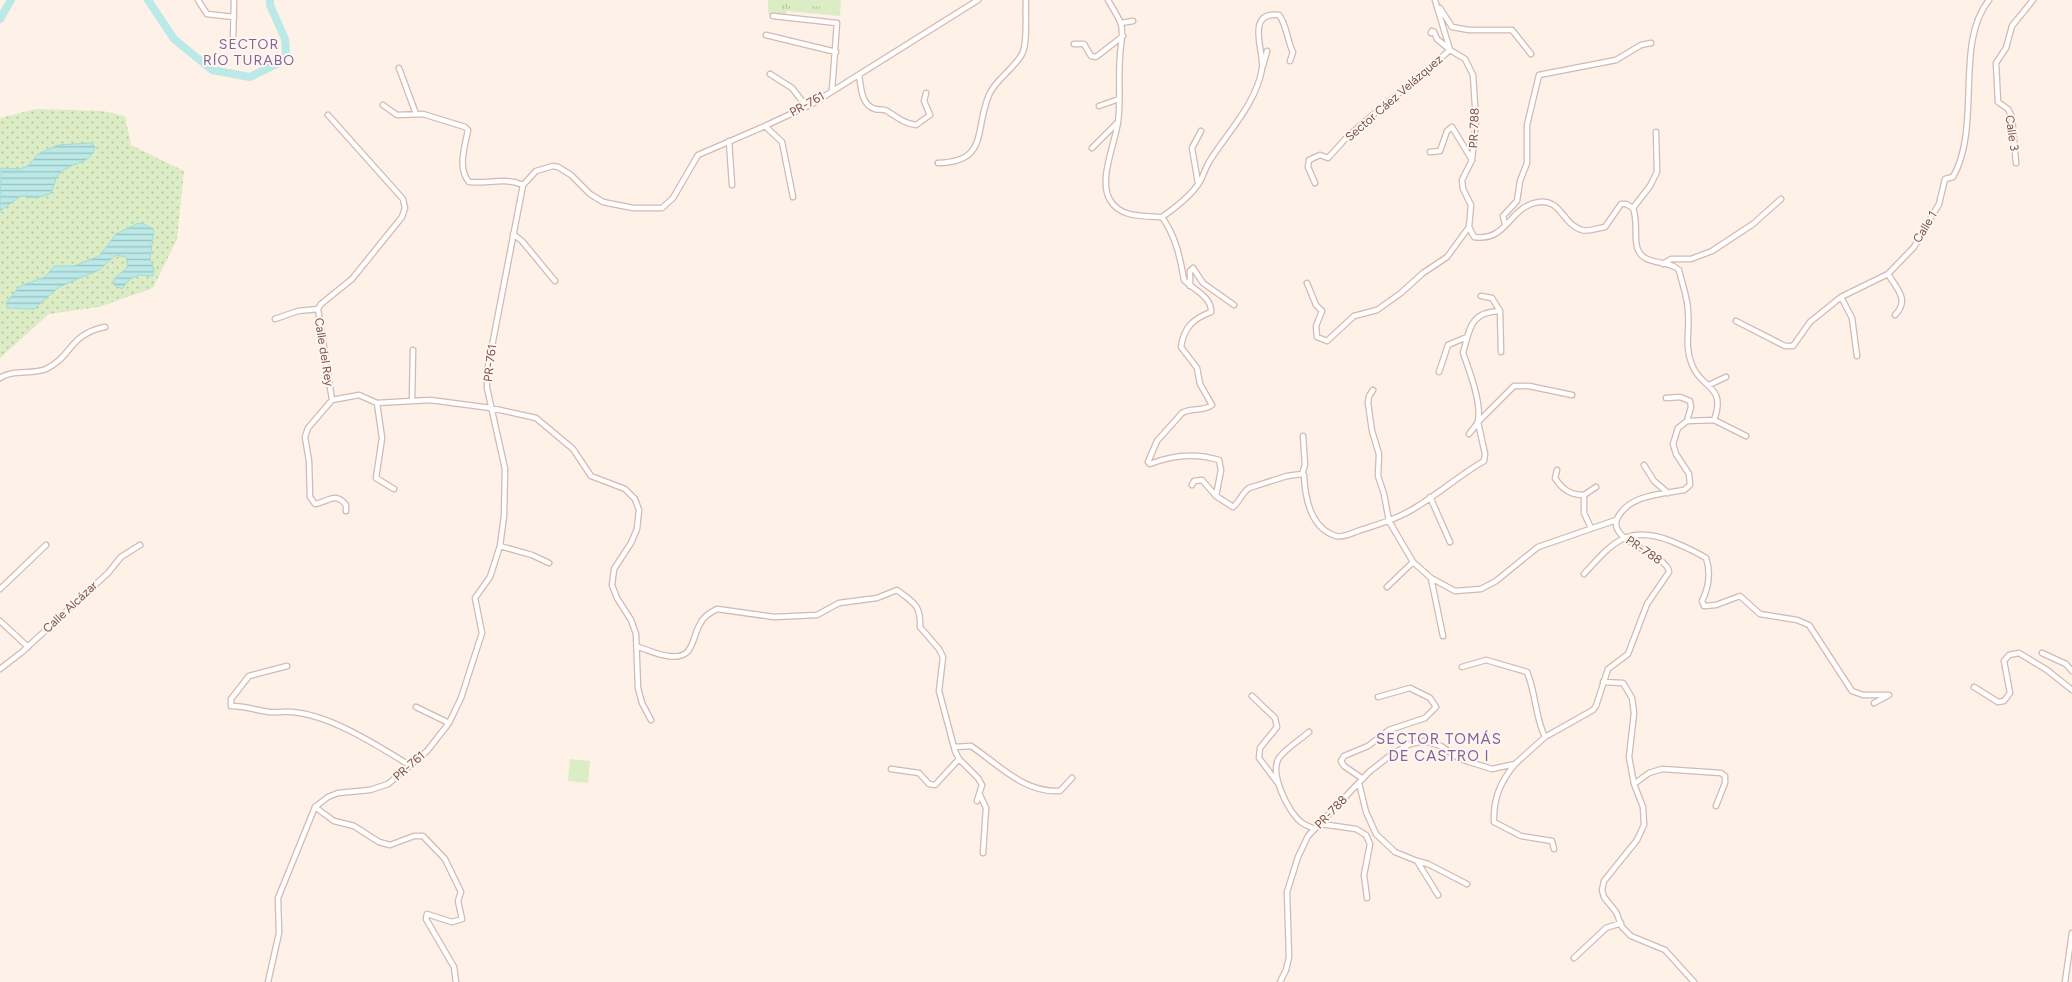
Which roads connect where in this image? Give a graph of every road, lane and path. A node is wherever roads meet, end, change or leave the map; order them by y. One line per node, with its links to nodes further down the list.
1 (198, 0): 10 (street)
2 (234, 0): 10 (street)
3 (978, 0): 27 (street, PR-761 / PR-761)
4 (1026, 0): 44 (street)
5 (1108, 0): 12 (street)
6 (1435, 0): 19 (street); 22 (street)
7 (1989, 0): 58 (street, Calle 1)
8 (2033, 0): 45 (street, Calle 3)
9 (773, 16): 21 (street)
10 (234, 17): 16 (street)
11 (1133, 21): 12 (street)
12 (1121, 23): 15 (street)
13 (1431, 33): 19 (street, PR-788)
14 (766, 35): 21 (street)
15 (1122, 36): 18 (street); 30 (street)
16 (233, 41)
17 (1651, 43): 54 (street)
18 (1074, 44)
19 (1450, 50): 43 (street, PR-788 / PR-788); 46 (street, Sector Cáez Velázquez)
20 (1267, 51): 25 (street)
21 (836, 52): 28 (street)
22 (1531, 54)
23 (1290, 61): 25 (street)
24 (398, 68): 34 (street)
25 (1262, 68): 47 (street)
26 (770, 74): 32 (street)
27 (859, 75): 28 (street, PR-761 / PR-761); 29 (street)
28 (832, 90): 32 (street, PR-761 / PR-761)
29 (926, 93)
30 (1119, 99): 33 (street); 36 (street)
31 (383, 105): 34 (street)
32 (806, 106): 37 (street, PR-761 / PR-761)
33 (1099, 106)
34 (416, 114): 48 (street)
35 (328, 115): 65 (street, Calle del Rey)
36 (1118, 122): 41 (street); 53 (street)
37 (765, 126): 40 (street, PR-761 / PR-761); 50 (street)
38 (1201, 131): 47 (street)
39 (1656, 132): 52 (street)
40 (729, 141): 48 (street, PR-761 / PR-761); 49 (street)
41 (1092, 148)
42 (1430, 152): 43 (street)
43 (1472, 160): 55 (street, PR-788 / PR-788)
44 (938, 163)
45 (2016, 163)
46 (1315, 183)
47 (1198, 184): 53 (street)
48 (522, 185): 56 (street, PR-761 / PR-761)
49 (732, 185)
50 (793, 197)
51 (1781, 200): 57 (street)
52 (1634, 208): 54 (street); 57 (street)
53 (1162, 217): 61 (street)
54 (1505, 224): 55 (street)
55 (1469, 227): 60 (street)
56 (513, 234): 59 (street); 85 (street, PR-761 / PR-761)
57 (1663, 264): 78 (street)
58 (1888, 274): 63 (street, Calle 1); 67 (street)
59 (555, 281)
60 (1307, 283)
61 (1190, 286): 64 (street); 100 (street)
62 (1481, 296): 66 (street)
63 (1841, 297): 69 (street, Calle 1); 74 (street)
64 (1234, 305)
65 (318, 309): 68 (street); 82 (street, Calle del Rey)
66 (1500, 311): 71 (street); 73 (street)
67 (1895, 314)
68 (275, 319)
69 (1736, 321)
70 (105, 327): 77 (street)
71 (1467, 337): 75 (street); 88 (street)
72 (412, 350): 83 (street)
73 (1501, 352)
74 (1857, 356)
75 (1439, 372)
76 (1726, 376): 78 (street)
77 (0, 378)
78 (1709, 384): 86 (street)
79 (1373, 390): 104 (street)
80 (1572, 395): 88 (street)
81 (1666, 398): 87 (street)
82 (332, 400): 84 (street, Calle del Rey); 102 (street)
83 (412, 401): 84 (street, Calle del Rey); 85 (street, Calle del Rey)
84 (376, 403): 97 (street)
85 (491, 408): 110 (street, PR-761 / PR-761); 120 (street, Calle del Rey)
86 (1714, 420): 87 (street); 91 (street)
87 (1687, 421): 98 (street)
88 (1478, 422): 89 (street); 101 (street)
89 (1469, 434)
90 (1303, 436): 94 (street)
91 (1746, 436)
92 (1644, 465): 98 (street)
93 (1557, 470): 99 (street)
94 (1302, 474): 100 (street); 104 (street)
95 (1192, 485): 100 (street)
96 (1596, 486): 99 (street)
97 (394, 489)
98 (1668, 493): 103 (street)
99 (1584, 495): 105 (street)
100 (1216, 496)
101 (1430, 497): 104 (street); 107 (street)
102 (346, 511)
103 (1616, 520): 105 (street); 106 (street, PR-788 / PR-788)
104 (1389, 521): 111 (street)
105 (1591, 528): 114 (street)
106 (1625, 538): 113 (street); 126 (street, PR-788 / PR-788); 131 (street)
107 (1450, 542)
108 (46, 544): 116 (street)
109 (140, 545): 119 (street, Calle Alcázar)
110 (500, 546): 112 (street); 134 (street, PR-761 / PR-761)
111 (1413, 562): 114 (street); 115 (street)
112 (549, 563)
113 (1584, 574)
114 (1431, 578): 118 (street)
115 (1387, 587)
116 (0, 590)
117 (0, 621): 119 (street)
118 (1443, 636)
119 (28, 647): 124 (street, Calle Alcázar)
120 (638, 647): 133 (street, Calle del Rey); 137 (street)
121 (2042, 653): 125 (street)
122 (287, 666): 140 (street)
123 (1462, 667): 136 (street)
124 (0, 669)
125 (2072, 671)
126 (1603, 682): 136 (street, PR-788 / PR-788); 145 (street)
127 (1974, 687): 128 (street)
128 (2072, 690)
129 (1252, 696): 144 (street)
130 (1378, 697): 143 (street)
131 (1874, 703)
132 (416, 707): 134 (street)
133 (651, 720)
134 (449, 723): 140 (street, PR-761 / PR-761)
135 (1309, 732): 144 (street)
136 (1545, 737): 139 (street, PR-788 / PR-788)
137 (954, 747): 138 (street); 142 (street)
138 (959, 759): 141 (street); 146 (street)
139 (1515, 764): 143 (street, PR-788 / PR-788); 152 (street)
140 (411, 766): 149 (street, PR-761 / PR-761)
141 (891, 769)
142 (1072, 778)
143 (1361, 781): 150 (street, PR-788 / PR-788); 154 (street)
144 (1278, 783): 151 (street)
145 (1634, 784): 148 (street); 158 (street)
146 (980, 794): 147 (street); 153 (street)
147 (977, 801)
148 (1716, 806)
149 (315, 808): 161 (street); 162 (street)
150 (1321, 824): 151 (street, PR-788 / PR-788); 157 (street)
151 (1315, 829): 163 (street, PR-788 / PR-788)
152 (1554, 849)
153 (983, 853)
154 (1417, 861): 155 (street); 156 (street)
155 (1466, 884)
156 (1438, 895)
157 (1367, 898)
158 (1620, 923): 160 (street); 164 (street)
159 (2072, 934): 165 (street)
160 (1574, 958)
161 (268, 982)
162 (456, 982)
163 (1280, 982)
164 (1694, 982)
165 (2065, 982)

